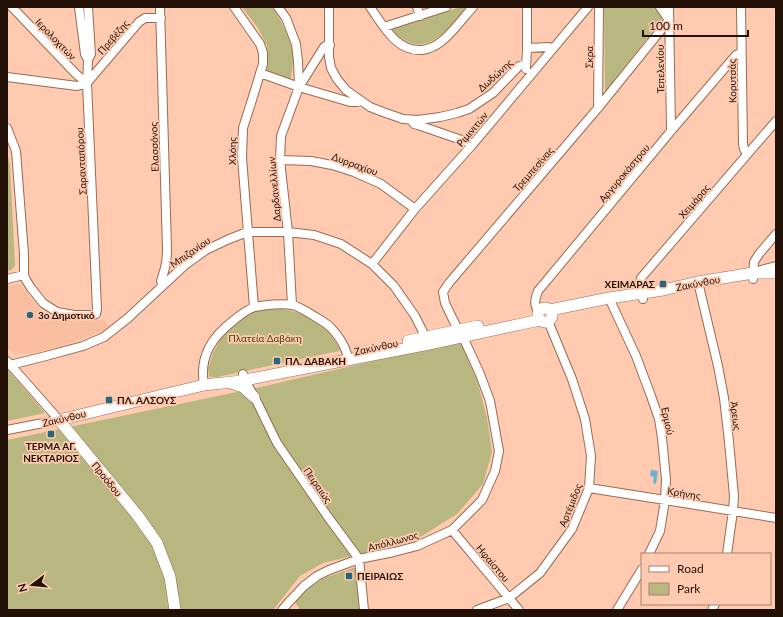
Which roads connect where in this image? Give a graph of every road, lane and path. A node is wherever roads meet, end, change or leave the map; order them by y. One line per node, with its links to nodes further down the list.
1 (12, 7): 31 (street, Ιερολοχιτών)
2 (79, 7): 26 (street)
3 (88, 7): 26 (street, Σαρανταπόρου)
4 (160, 7): 19 (street, Ελασσόνος)
5 (234, 7): 28 (street, Χλόης)
6 (278, 7): 32 (street, Δαρδανελλίων)
7 (329, 7): 22 (street, Δωδώνης)
8 (370, 7): 21 (street)
9 (417, 7): 18 (street)
10 (446, 7): 18 (street)
11 (473, 7): 21 (street)
12 (527, 7): 23 (street)
13 (588, 7): 24 (street, Ριμινιτών)
14 (599, 7): 34 (street, Σκρα)
15 (660, 7): 20 (street)
16 (669, 7): 20 (street, Τεπελενίου)
17 (741, 7): 25 (street, Κορυτσάς)
18 (420, 16): 21 (street)
19 (160, 18): 31 (street, Πρεβέζης); 53 (street, Ελασσόνος)
20 (669, 20): 34 (street, Τρεμπεσίνας); 38 (street, Τεπελενίου)
21 (384, 27)
22 (330, 45): 32 (street); 33 (street, Δωδώνης)
23 (527, 48): 24 (street); 27 (street)
24 (552, 49): 30 (street, Ριμινιτών)
25 (741, 53): 38 (street, Αργυροκάστρου); 40 (street, Κορυτσάς)
26 (88, 60): 31 (street, Σαρανταπόρου)
27 (526, 64): 30 (street); 35 (street, Δωδώνης)
28 (260, 73): 32 (street, Δωδώνης); 43 (street, Χλόης)
29 (7, 77): 31 (street)
30 (529, 77): 39 (street, Ριμινιτών)
31 (87, 83): 49 (street, Σαρανταπόρου)
32 (299, 87): 33 (street, Δωδώνης); 41 (street, Δαρδανελλίων)
33 (361, 101): 35 (street, Δωδώνης)
34 (598, 108): 60 (street, Τρεμπεσίνας)
35 (410, 120): 39 (street, Δωδώνης)
36 (776, 121): 40 (street, Χειμάρας)
37 (7, 128): 49 (street)
38 (671, 131): 59 (street, Αργυροκάστρου)
39 (473, 144): 42 (street, Ριμινιτών)
40 (747, 154): 55 (street, Χειμάρας)
41 (280, 160): 42 (street, Δυρραχίου); 44 (street, Δαρδανελλίων)
42 (415, 209): 46 (street, Ριμινιτών)
43 (247, 232): 44 (street, Μπιζανίου); 53 (street, Μπιζανίου); 58 (street, Χλόης)
44 (288, 232): 46 (street, Μπιζανίου); 57 (street, Δαρδανελλίων)
45 (776, 234): 50 (street)
46 (372, 264): 61 (street, Μπιζανίου)
47 (776, 266): 50 (street)
48 (776, 273): 50 (street, Ζακύνθου)
49 (24, 275): 51 (street)
50 (753, 276): 52 (street, Ζακύνθου); 54 (street, Ζακύνθου)
51 (7, 279)
52 (776, 280)
53 (163, 285): 63 (street, Μπιζανίου)
54 (699, 286): 55 (street, Ζακύνθου); 74 (street, Άρεως)
55 (642, 296): 56 (street, Ζακύνθου)
56 (610, 301): 59 (street, Ζακύνθου); 73 (street, Ερμού)
57 (292, 305): 58 (street); 62 (street)
58 (254, 307): 68 (street)
59 (545, 316): 60 (street, Ζακύνθου); 72 (street, Αρτέμιδος)
60 (460, 334): 61 (street, Ζακύνθου); 76 (street, Απόλλωνος)
61 (428, 341): 62 (street, Ζακύνθου); 65 (street, Ζακύνθου)
62 (347, 354): 64 (street, Ζακύνθου)
63 (8, 363): 70 (street, Προόδου)
64 (244, 377): 65 (street, Ζακύνθου); 66 (street, Ζακύνθου); 67 (street, Ζακύνθου); 69 (street, Πειραιώς)
65 (258, 378): 69 (street)
66 (230, 383): 67 (street, Ζακύνθου); 69 (street)
67 (215, 384): 68 (street, Ζακύνθου)
68 (204, 385): 70 (street, Ζακύνθου)
69 (253, 395): 79 (street, Πειραιώς)
70 (59, 420): 71 (street, Ζακύνθου); 82 (street, Προόδου)
71 (7, 430)
72 (589, 488): 73 (street, Κρήνης); 81 (street, Αρτέμιδος)
73 (665, 500): 74 (street, Κρήνης); 77 (street, Ερμού)
74 (733, 511): 75 (street, Κρήνης); 78 (street, Άρεως)
75 (776, 518)
76 (452, 530): 79 (street, Απόλλωνος); 81 (street, Ηφαίστου)
77 (649, 553)
78 (727, 553)
79 (359, 560): 83 (street, Απόλλωνος); 84 (street)
80 (641, 571): 87 (street)
81 (509, 598): 85 (street, Αρτέμιδος); 86 (street, Ηφαίστου)
82 (176, 610)
83 (282, 610)
84 (364, 610)
85 (477, 610)
86 (520, 610)
87 (617, 610)

